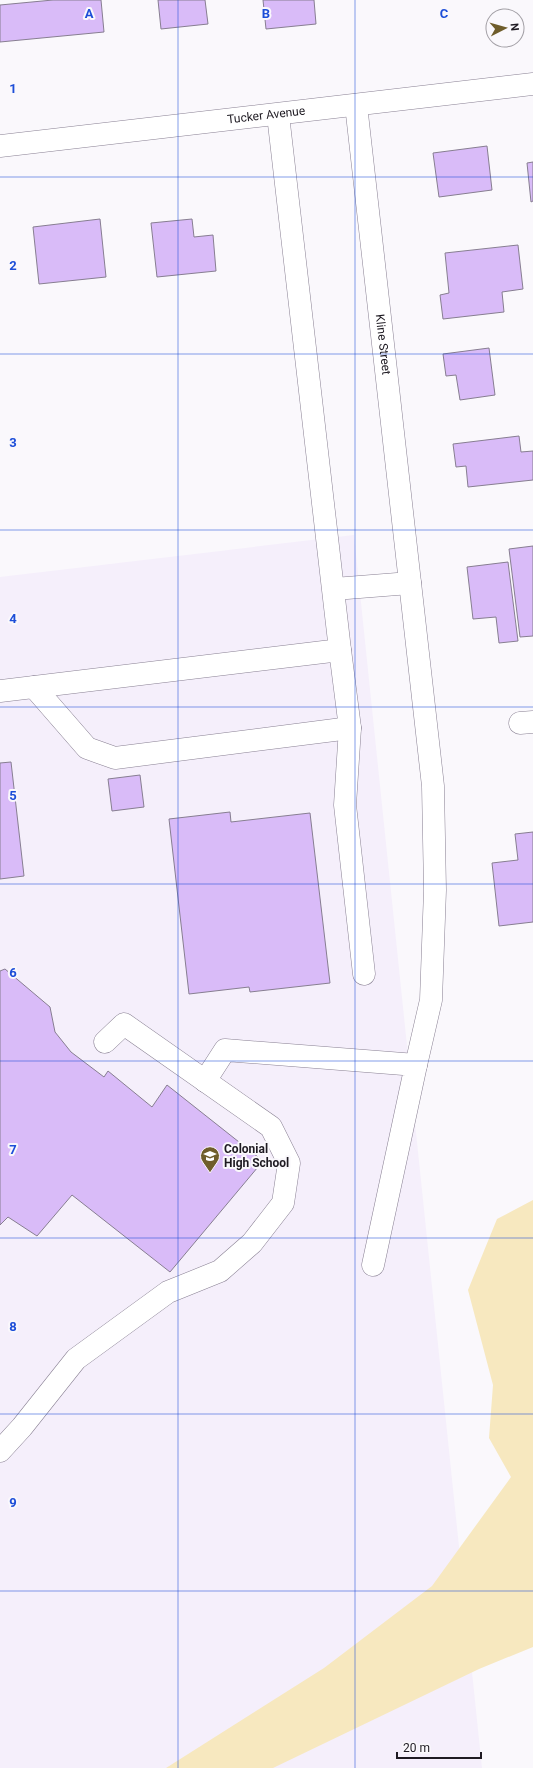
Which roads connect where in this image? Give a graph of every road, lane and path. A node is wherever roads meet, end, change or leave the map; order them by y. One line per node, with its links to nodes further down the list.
1 (533, 84): 2 (street, Tucker Avenue)
2 (356, 105): 3 (street, Tucker Avenue); 5 (street, Kline Street)
3 (278, 115): 4 (street, Tucker Avenue); 6 (street)
4 (0, 146)
5 (410, 583): 6 (street); 13 (street, Kline Street)
6 (334, 589): 7 (street)
7 (340, 650): 8 (street); 10 (street)
8 (34, 687): 9 (street); 10 (street)
9 (0, 691)
10 (350, 728): 11 (street)
11 (364, 974)
12 (105, 1042): 14 (street)
13 (416, 1065): 14 (street); 15 (street, Kline Street)
14 (205, 1081): 16 (street)
15 (373, 1265)
16 (0, 1450)

